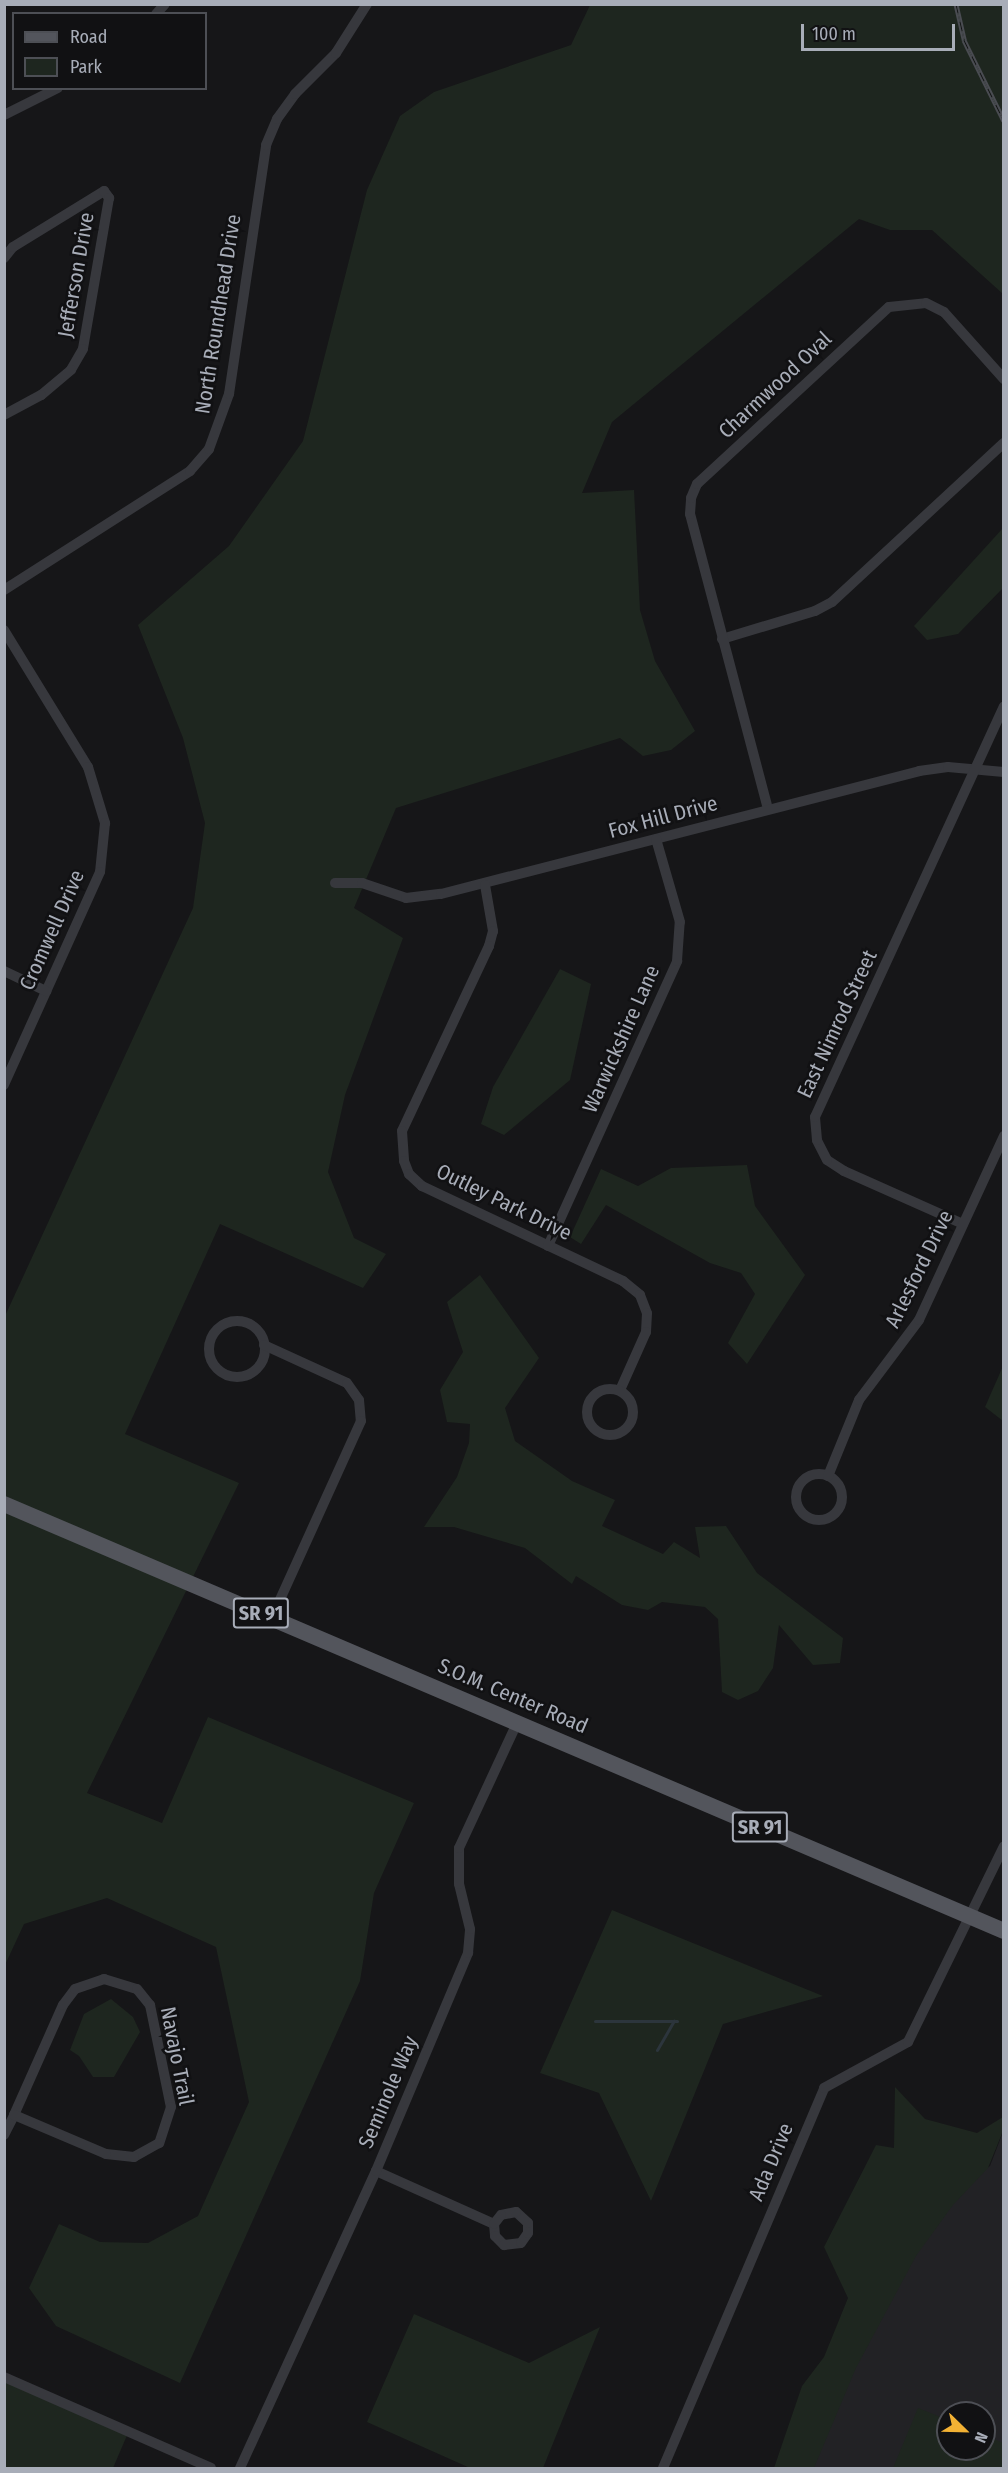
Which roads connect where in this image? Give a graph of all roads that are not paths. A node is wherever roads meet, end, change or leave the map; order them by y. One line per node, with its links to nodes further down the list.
1 (367, 4): 8 (street, North Roundhead Drive)
2 (54, 90): 3 (street)
3 (4, 115)
4 (4, 258): 6 (street, Jefferson Drive)
5 (1004, 379): 10 (street, Charmwood Oval)
6 (4, 415)
7 (1004, 443): 10 (street)
8 (4, 590)
9 (4, 630): 19 (street, Cromwell Drive)
10 (722, 639): 14 (street, Charmwood Oval)
11 (1004, 706): 12 (street, East Nimrod Street)
12 (975, 769): 13 (street, Fox Hill Drive); 14 (street, Fox Hill Drive); 22 (street, East Nimrod Street)
13 (1004, 772)
14 (768, 809): 15 (street, Fox Hill Drive)
15 (656, 839): 17 (street, Fox Hill Drive); 23 (street, Warwickshire Lane)
16 (335, 883): 17 (street, Fox Hill Drive)
17 (485, 885): 23 (street, Outley Park Drive)
18 (4, 971): 19 (street)
19 (46, 991): 20 (street, Cromwell Drive)
20 (4, 1085)
21 (1004, 1137): 22 (street, Arlesford Drive)
22 (963, 1224): 26 (street, Arlesford Drive)
23 (548, 1246): 25 (street, Outley Park Drive)
24 (264, 1345): 24 (street); 28 (street)
25 (620, 1390): 25 (street)
26 (828, 1476): 26 (street)
27 (4, 1504): 28 (main road, S.O.M. Center Road / SR 91)
28 (272, 1617): 29 (main road, S.O.M. Center Road / SR 91)
29 (518, 1723): 31 (main road, S.O.M. Center Road / SR 91); 35 (street, Seminole Way)
30 (1004, 1846): 31 (street, Ada Drive)
31 (971, 1917): 32 (main road, S.O.M. Center Road / SR 91); 40 (street, Ada Drive)
32 (1004, 1931)
33 (14, 2115): 33 (street, Navajo Trail); 34 (street, Navajo Trail)
34 (4, 2134)
35 (376, 2171): 36 (street); 39 (street, Seminole Way)
36 (494, 2224)
37 (4, 2377): 38 (street)
38 (211, 2469)
39 (240, 2469)
40 (663, 2469)

